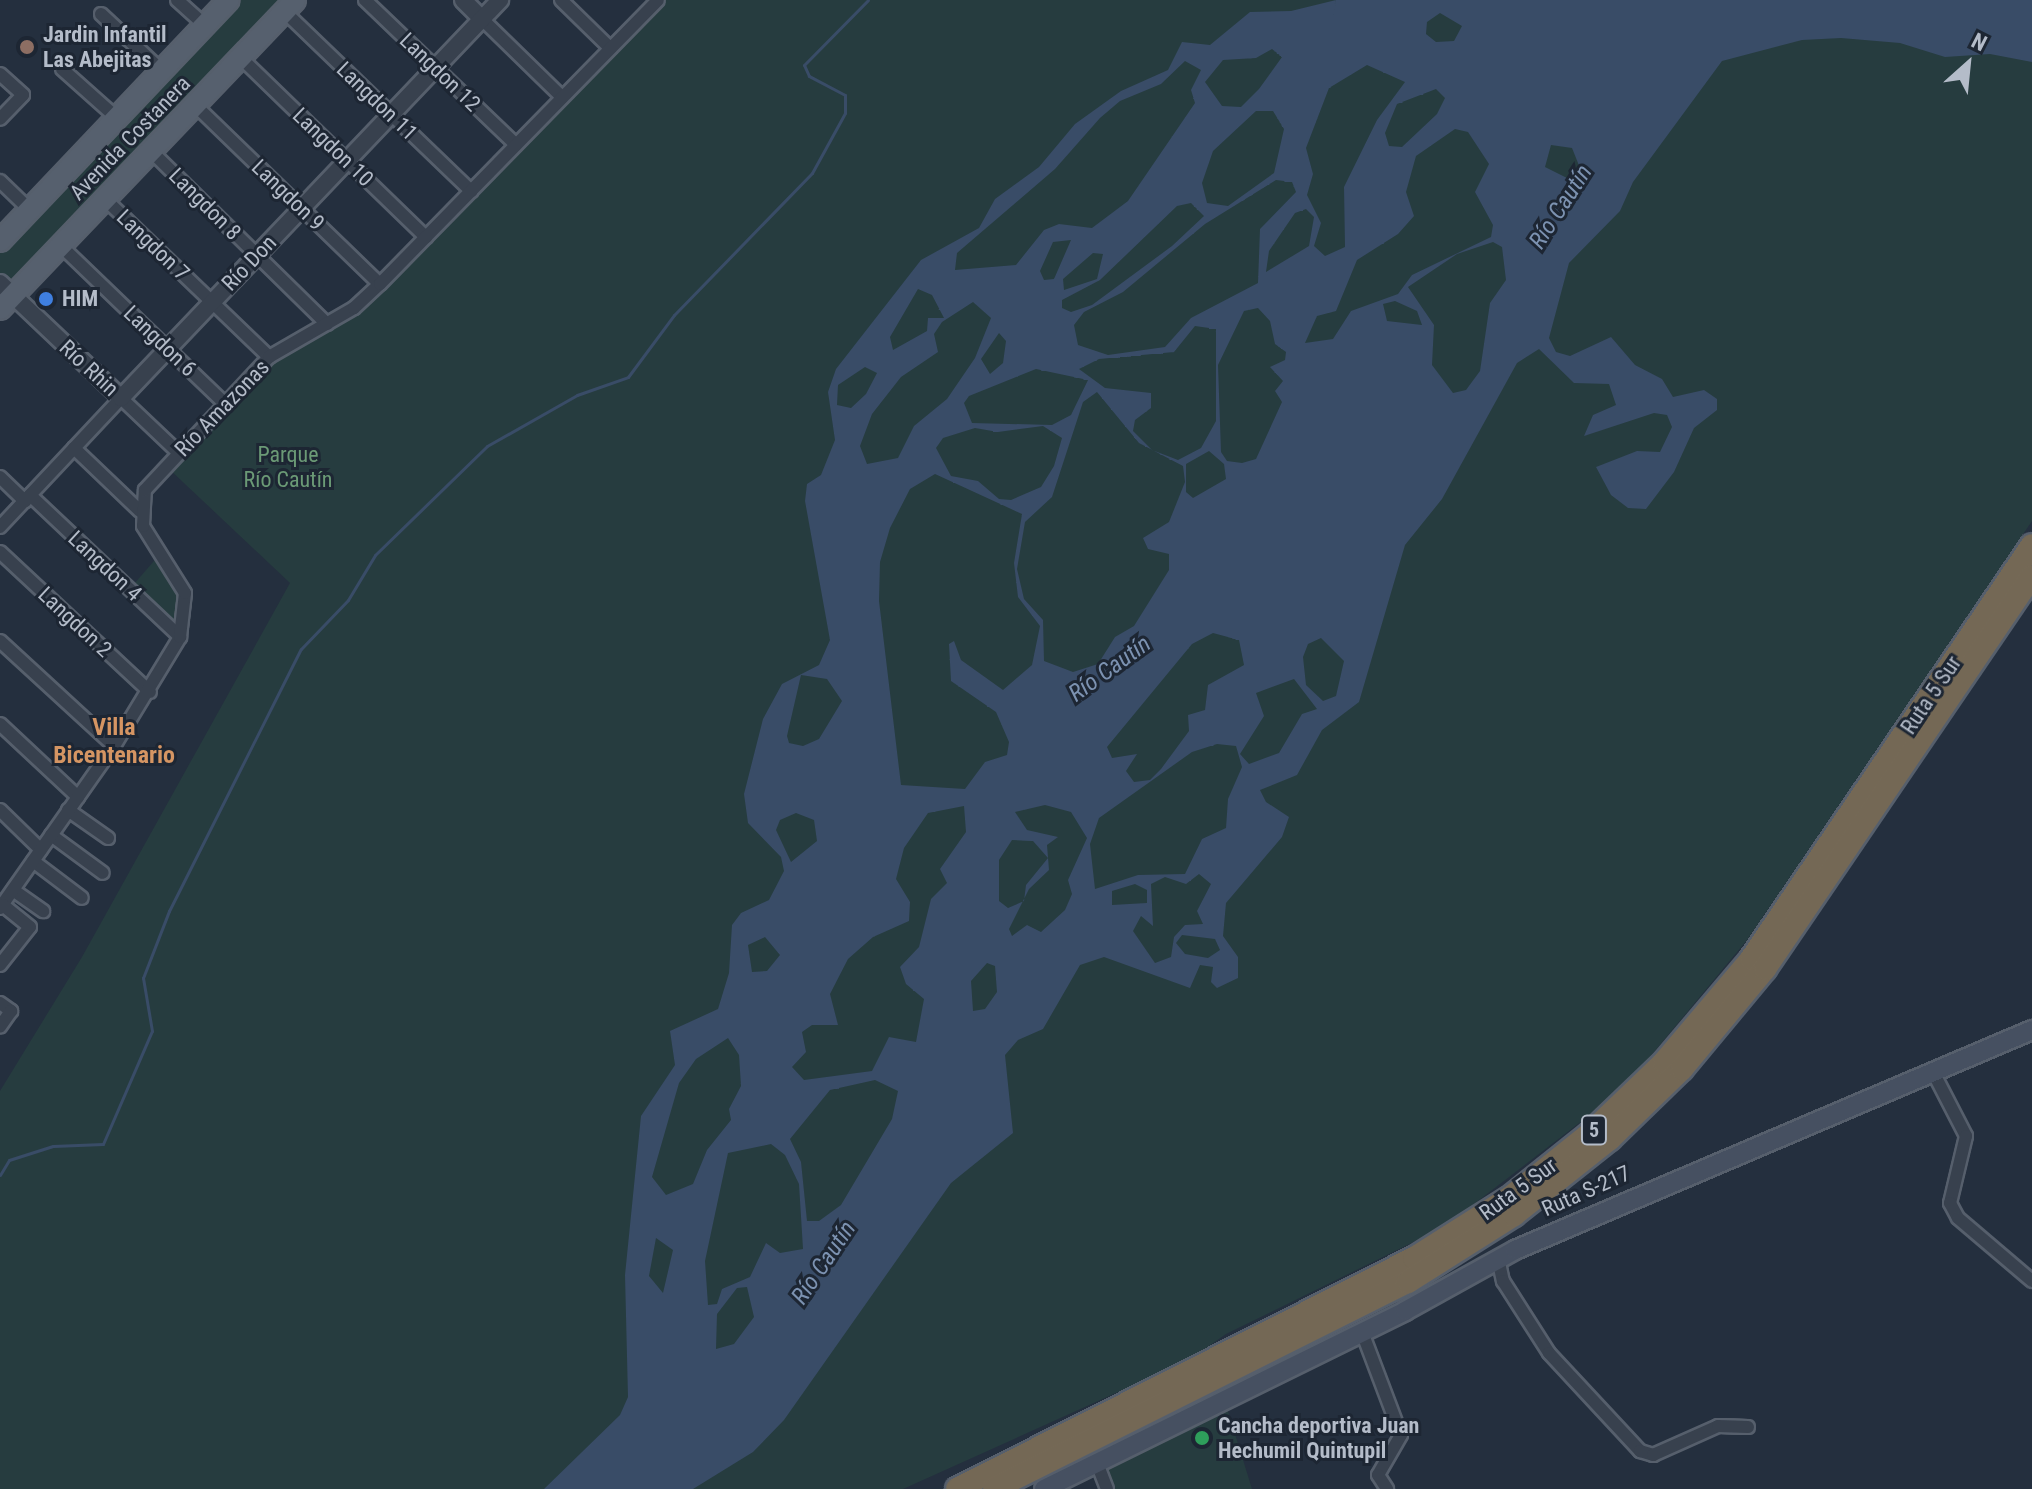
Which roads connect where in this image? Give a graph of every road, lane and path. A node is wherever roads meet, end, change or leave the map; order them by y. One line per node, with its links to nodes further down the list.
1 (177, 0): 11 (street)
2 (229, 0): 11 (main road, Avenida Costanera)
3 (365, 0): 14 (street, Langdon 12)
4 (463, 0): 10 (street)
5 (500, 0): 10 (street, Río Don)
6 (561, 0): 12 (street)
7 (658, 0): 12 (street, Río Amazonas)
8 (289, 6): 13 (main road, Avenida Costanera); 20 (street, Langdon 11)
9 (101, 14): 16 (street)
10 (482, 19): 14 (street, Río Don); 18 (street)
11 (205, 25): 16 (main road, Avenida Costanera)
12 (610, 48): 18 (street, Río Amazonas)
13 (240, 57): 19 (main road, Avenida Costanera); 25 (street, Langdon 10)
14 (435, 68): 20 (street, Río Don); 23 (street, Langdon 12)
15 (62, 69): 21 (street)
16 (162, 71): 21 (main road, Avenida Costanera)
17 (0, 74): 22 (street)
18 (562, 97): 23 (street, Río Amazonas)
19 (195, 105): 24 (main road, Avenida Costanera); 29 (street, Langdon 9)
20 (390, 115): 25 (street, Río Don); 27 (street, Langdon 11)
21 (117, 118): 30 (main road, Avenida Costanera)
22 (0, 119)
23 (516, 145): 27 (street, Río Amazonas)
24 (151, 151): 28 (main road, Avenida Costanera); 34 (street, Langdon 8)
25 (347, 161): 29 (street, Río Don); 31 (street, Langdon 10)
26 (0, 181): 30 (street)
27 (471, 191): 31 (street, Río Amazonas)
28 (105, 199): 33 (main road, Avenida Costanera); 37 (street, Langdon 7)
29 (302, 208): 34 (street, Río Don); 35 (street, Langdon 9)
30 (30, 210): 32 (main road, Avenida Costanera)
31 (426, 237): 35 (street, Río Amazonas)
32 (0, 241)
33 (60, 245): 36 (main road, Avenida Costanera); 39 (street, Langdon 6)
34 (257, 255): 37 (street, Río Don); 38 (street, Langdon 8)
35 (380, 284): 38 (street, Río Amazonas)
36 (4, 296): 41 (street, Río Rhin)
37 (212, 302): 39 (street, Río Don); 40 (street, Langdon 7)
38 (327, 324): 40 (street, Río Amazonas)
39 (168, 349): 41 (street, Río Don); 42 (street, Langdon 6)
40 (269, 357): 42 (street, Río Amazonas)
41 (121, 398): 43 (street, Río Don); 44 (street, Río Rhin)
42 (225, 404): 44 (street, Río Amazonas)
43 (74, 448): 46 (street, Río Don); 47 (street)
44 (179, 453): 47 (street, Río Amazonas)
45 (0, 477): 46 (street, Langdon 4)
46 (28, 498): 48 (street, Río Don); 52 (street, Langdon 4)
47 (140, 511): 52 (street)
48 (0, 527)
49 (2032, 545): 78 (highway, Ruta 5 Sur / 5)
50 (0, 552): 54 (street, Langdon 2)
51 (2032, 576): 79 (highway, Ruta 5 Sur / 5)
52 (180, 637): 54 (street)
53 (0, 641): 56 (street)
54 (150, 692): 56 (street)
55 (0, 724): 57 (street)
56 (114, 746): 57 (street)
57 (78, 797): 59 (street)
58 (0, 810): 62 (street)
59 (68, 810): 60 (street); 61 (street)
60 (51, 835): 62 (street); 63 (street)
61 (108, 838)
62 (37, 855): 64 (street); 65 (street)
63 (103, 873)
64 (13, 890): 66 (street); 67 (street)
65 (82, 898)
66 (1, 906): 68 (street)
67 (43, 911)
68 (0, 965)
69 (0, 1003): 70 (street)
70 (0, 1027)
71 (2032, 1030): 72 (main road, Ruta S-217)
72 (1933, 1072): 73 (main road, Ruta S-217); 74 (street)
73 (1498, 1258): 75 (main road, Ruta S-217); 76 (street)
74 (2032, 1281)
75 (1362, 1332): 77 (main road, Ruta S-217); 82 (street)
76 (1748, 1427)
77 (1097, 1463): 80 (main road, Ruta S-217); 81 (street)
78 (957, 1489)
79 (994, 1489)
80 (1044, 1489)
81 (1107, 1489)
82 (1387, 1489)

